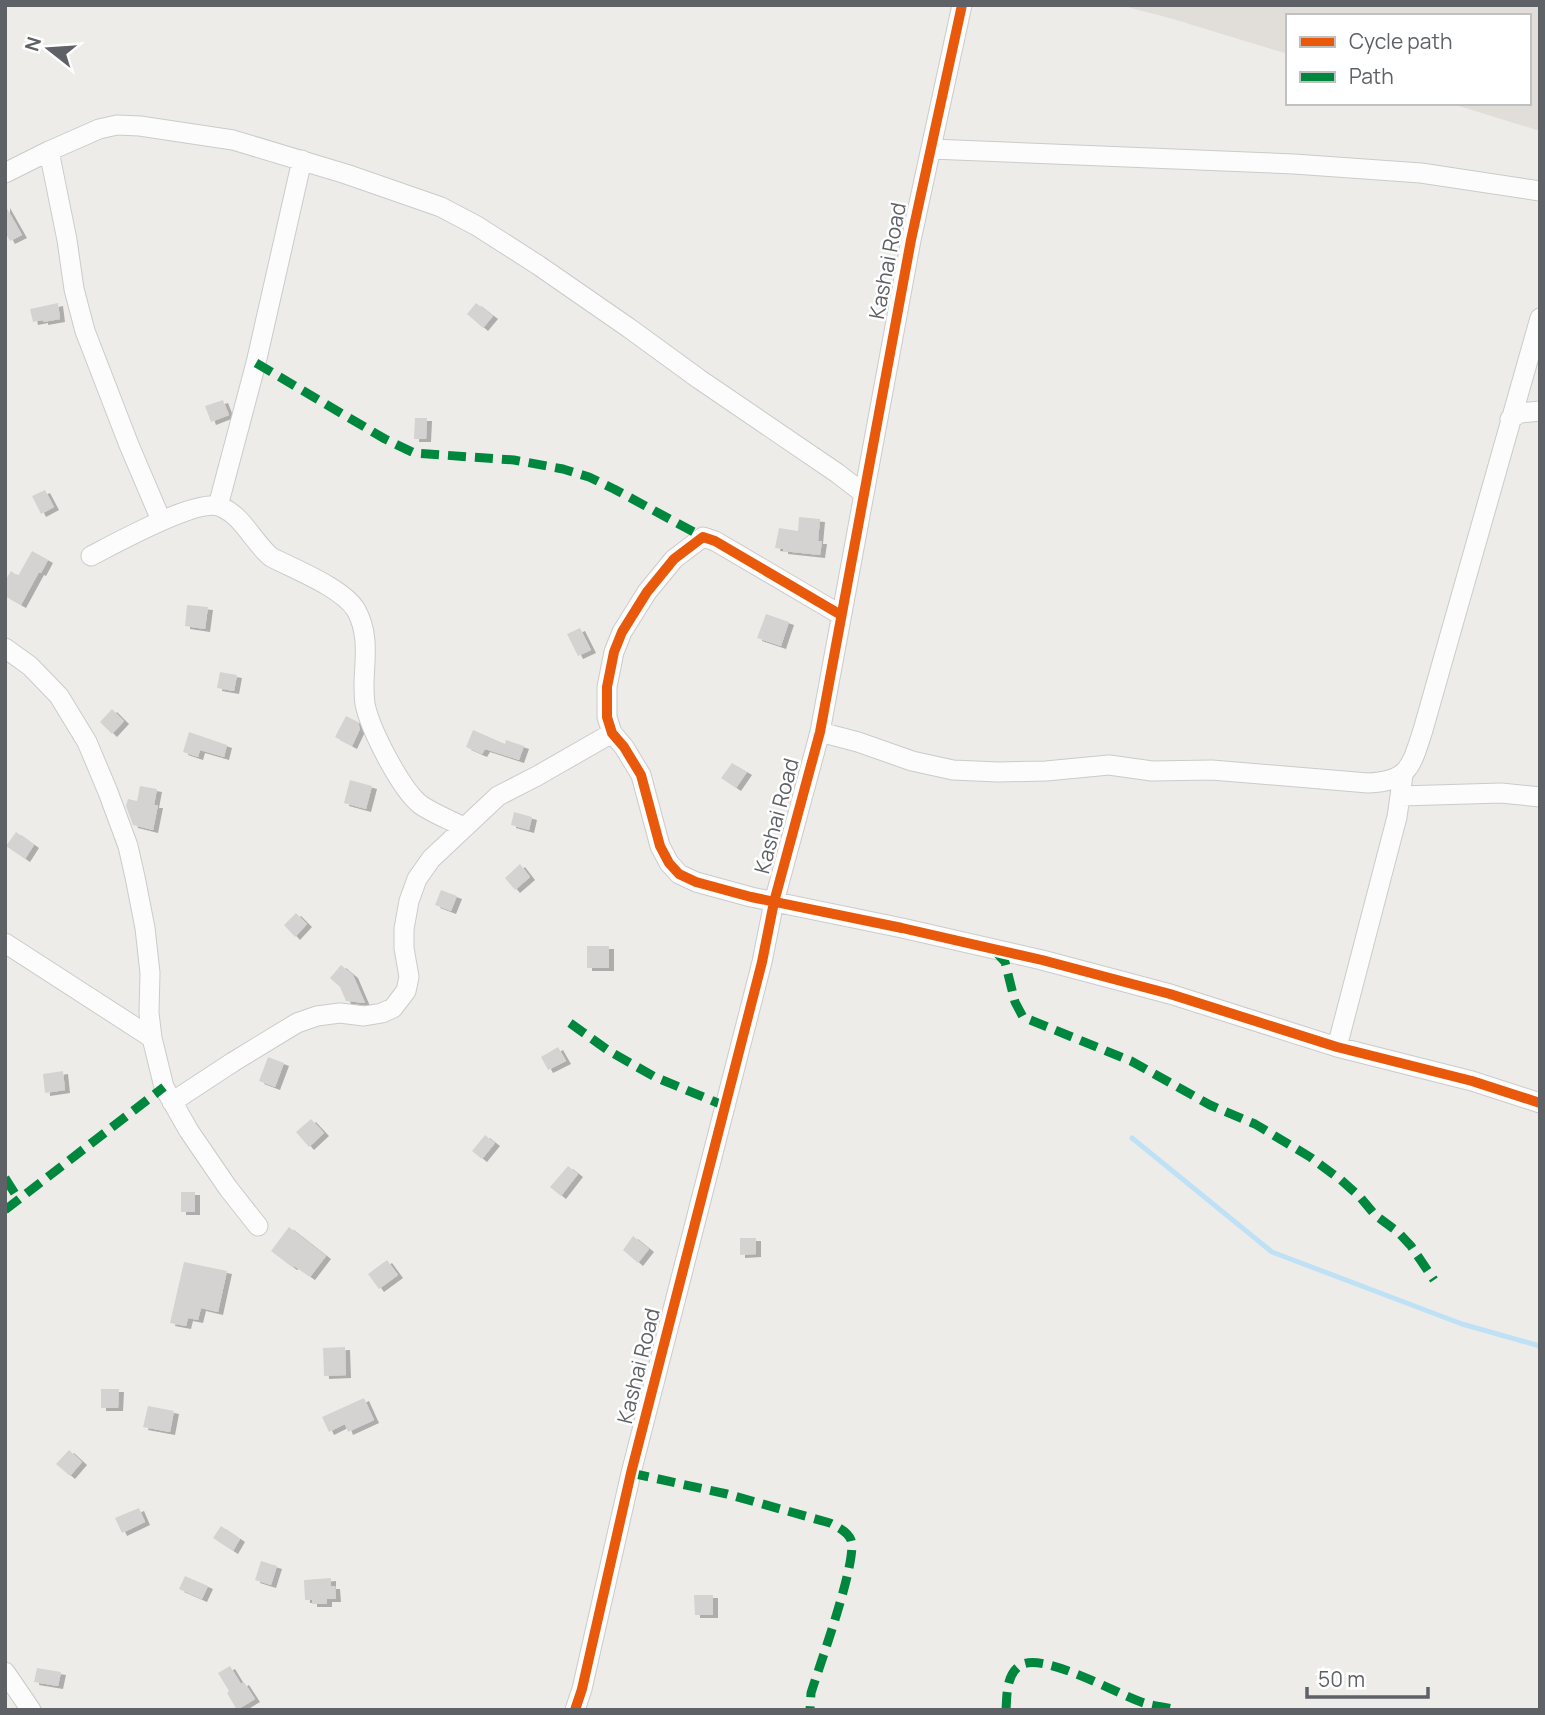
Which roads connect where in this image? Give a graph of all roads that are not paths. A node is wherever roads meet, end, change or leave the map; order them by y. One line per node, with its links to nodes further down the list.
1 (962, 5): 2 (street, Kashai Road)
2 (931, 149): 6 (street); 10 (street, Kashai Road)
3 (49, 151): 4 (street); 5 (street); 12 (street)
4 (302, 160): 10 (street); 11 (street)
5 (5, 173)
6 (1540, 191)
7 (1540, 318): 9 (street)
8 (1540, 411): 9 (street)
9 (1510, 419): 18 (street)
10 (863, 493): 14 (street, Kashai Road)
11 (218, 506): 12 (street); 21 (street)
12 (161, 520): 13 (street)
13 (90, 556)
14 (841, 615): 16 (street, Kashai Road); 17 (street)
15 (5, 648): 24 (street)
16 (820, 732): 18 (street); 22 (street, Kashai Road)
17 (612, 733): 21 (street); 22 (street)
18 (1403, 775): 19 (street)
19 (1401, 796): 20 (street); 25 (street)
20 (1540, 797)
21 (464, 827): 26 (street)
22 (774, 902): 25 (street); 31 (street, Kashai Road)
23 (5, 943): 24 (street)
24 (152, 1038): 26 (street)
25 (1337, 1047): 27 (street)
26 (172, 1102): 28 (street)
27 (1540, 1103)
28 (258, 1226)
29 (5, 1672): 30 (street)
30 (31, 1710)
31 (575, 1710)

